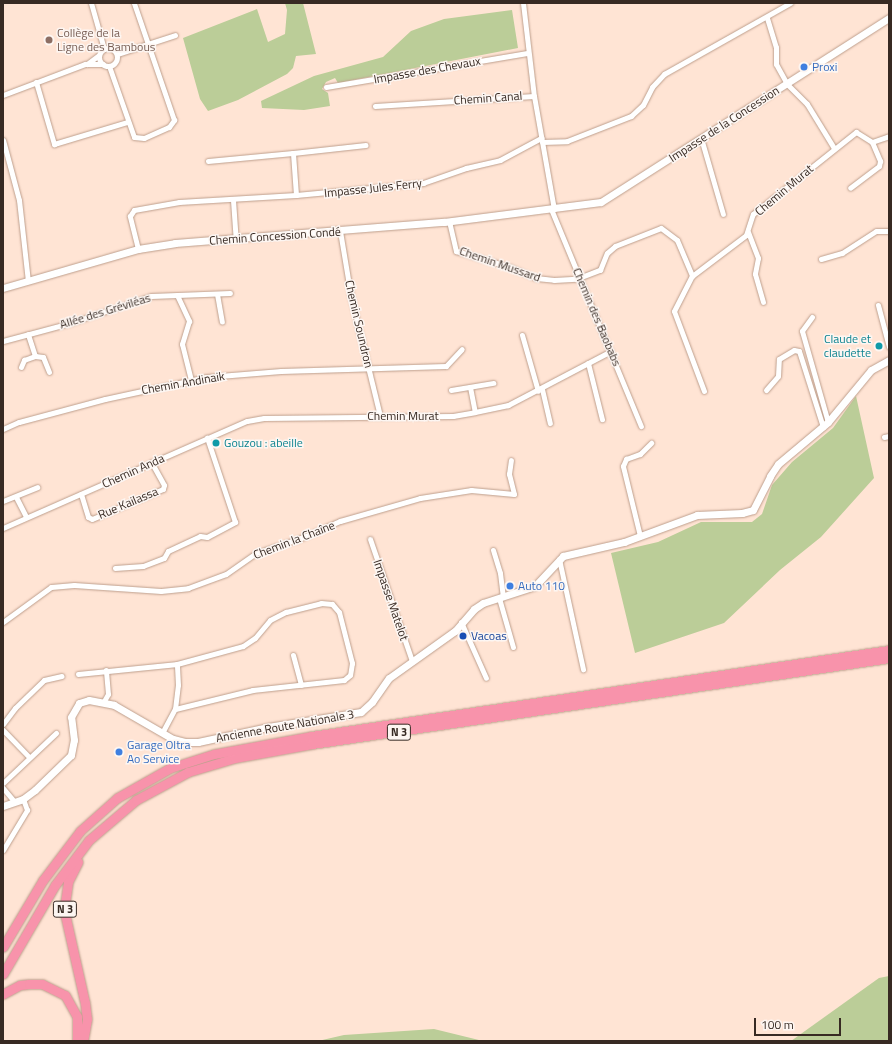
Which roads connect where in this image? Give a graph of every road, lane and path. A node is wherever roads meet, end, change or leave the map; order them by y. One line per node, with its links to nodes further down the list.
1 (91, 3): 9 (street)
2 (134, 3): 8 (street)
3 (523, 3): 10 (street)
4 (790, 3): 5 (street)
5 (767, 18): 17 (street); 26 (street)
6 (889, 18): 17 (main road, Impasse de la Concession)
7 (175, 35): 8 (street)
8 (147, 43): 11 (street); 22 (street)
9 (104, 49): 11 (street); 12 (street)
10 (527, 53): 18 (street, Impasse des Chevaux); 20 (street)
11 (117, 54): 15 (street)
12 (99, 55): 13 (street); 14 (street)
13 (87, 64): 14 (street); 16 (street)
14 (103, 64): 15 (street)
15 (109, 66): 22 (street)
16 (36, 82): 19 (street); 22 (street)
17 (787, 84): 24 (main road, Impasse de la Concession); 29 (street)
18 (326, 87)
19 (3, 94)
20 (534, 96): 21 (street, Chemin Canal); 26 (street, Chemin Canal)
21 (375, 106)
22 (127, 122)
23 (889, 136): 27 (street)
24 (702, 138): 35 (main road, Impasse de la Concession); 36 (street)
25 (3, 140): 46 (street)
26 (541, 140): 33 (street, Impasse Jules Ferry); 35 (street, Chemin Canal)
27 (872, 142): 29 (street, Chemin Murat); 32 (street)
28 (366, 145): 30 (street)
29 (834, 148): 40 (street, Chemin Murat)
30 (293, 153): 31 (street); 33 (street)
31 (208, 160)
32 (850, 188)
33 (296, 195): 34 (street, Impasse Jules Ferry)
34 (233, 200): 41 (street); 42 (street, Impasse Jules Ferry)
35 (552, 209): 37 (main road, Chemin Concession Condé); 45 (street, Chemin des Baobabs)
36 (723, 214)
37 (449, 222): 38 (main road, Chemin Concession Condé); 45 (street, Chemin Mussard)
38 (340, 231): 41 (main road, Chemin Concession Condé); 65 (street, Chemin Soundron)
39 (889, 231): 43 (street)
40 (748, 232): 44 (street); 51 (street)
41 (236, 239): 42 (main road, Chemin Concession Condé)
42 (138, 249): 46 (main road, Chemin Concession Condé)
43 (820, 258)
44 (692, 276): 45 (street, Chemin Mussard); 73 (street)
45 (580, 277): 60 (street, Chemin des Baobabs)
46 (28, 281): 47 (main road, Chemin Concession Condé)
47 (3, 288)
48 (230, 293): 49 (street, Allée des Gréviléas)
49 (217, 294): 50 (street, Allée des Gréviléas); 54 (street)
50 (177, 295): 55 (street, Allée des Gréviléas); 67 (street)
51 (763, 302)
52 (878, 305): 58 (street)
53 (812, 317): 79 (street)
54 (222, 322)
55 (28, 334): 57 (street, Allée des Gréviléas); 61 (street)
56 (522, 334): 71 (street)
57 (3, 341)
58 (889, 347)
59 (462, 349): 65 (street, Chemin Andinaik)
60 (611, 352): 63 (street, Chemin Murat); 80 (street, Chemin des Baobabs)
61 (35, 356): 64 (street); 66 (street)
62 (889, 360): 79 (main road)
63 (588, 363): 71 (street, Chemin Murat); 77 (street)
64 (22, 367)
65 (369, 368): 67 (street, Chemin Andinaik); 75 (street, Chemin Soundron)
66 (49, 372)
67 (191, 380): 81 (street, Chemin Andinaik)
68 (493, 383): 69 (street)
69 (470, 387): 70 (street); 74 (street)
70 (451, 390)
71 (540, 390): 74 (street, Chemin Murat); 78 (street)
72 (766, 390): 79 (street)
73 (704, 391)
74 (475, 412): 75 (street, Chemin Murat)
75 (380, 416): 76 (street, Chemin Murat)
76 (264, 418): 82 (street, Chemin Anda)
77 (602, 419)
78 (550, 423)
79 (825, 424): 92 (main road)
80 (641, 426)
81 (3, 429)
82 (207, 438): 85 (street, Chemin Anda); 96 (street)
83 (651, 443): 92 (street)
84 (510, 460): 98 (street, Chemin la Chaîne)
85 (151, 462): 87 (street, Chemin Anda); 87 (street, Rue Kailassa)
86 (37, 487): 88 (street)
87 (81, 494): 90 (street, Chemin Anda)
88 (16, 497): 89 (street); 90 (street)
89 (3, 501)
90 (26, 517): 91 (street, Chemin Anda)
91 (4, 526)
92 (640, 536): 95 (main road)
93 (370, 539): 104 (street, Impasse Matelot)
94 (493, 550): 97 (street)
95 (559, 559): 97 (main road, Ancienne Route Nationale 3); 106 (street)
96 (115, 568)
97 (501, 598): 99 (main road, Ancienne Route Nationale 3); 100 (street)
98 (3, 622)
99 (460, 622): 104 (main road, Ancienne Route Nationale 3); 110 (street)
100 (513, 647)
101 (889, 650): 125 (highway, N 3)
102 (293, 655): 111 (street)
103 (889, 658): 122 (highway, N 3)
104 (412, 661): 117 (main road, Ancienne Route Nationale 3)
105 (177, 664): 107 (street); 111 (street); 113 (street)
106 (583, 669)
107 (106, 670): 108 (street); 112 (street)
108 (78, 674)
109 (62, 676): 114 (street)
110 (486, 678)
111 (301, 685): 113 (street)
112 (104, 701): 117 (main road, Ancienne Route Nationale 3); 121 (main road)
113 (175, 709): 117 (street)
114 (3, 724)
115 (3, 730): 118 (street)
116 (56, 733): 118 (street)
117 (162, 733)
118 (30, 757): 119 (street)
119 (3, 783)
120 (3, 788): 123 (street)
121 (23, 799): 123 (main road); 126 (street)
122 (136, 800): 129 (highway, N 3); 132 (highway, N 3)
123 (14, 801): 124 (main road)
124 (3, 806)
125 (80, 831): 127 (highway, N 3); 128 (highway, N 3)
126 (3, 850)
127 (3, 935)
128 (3, 946)
129 (3, 974)
130 (3, 994): 131 (highway)
131 (77, 1041)
132 (83, 1041)

